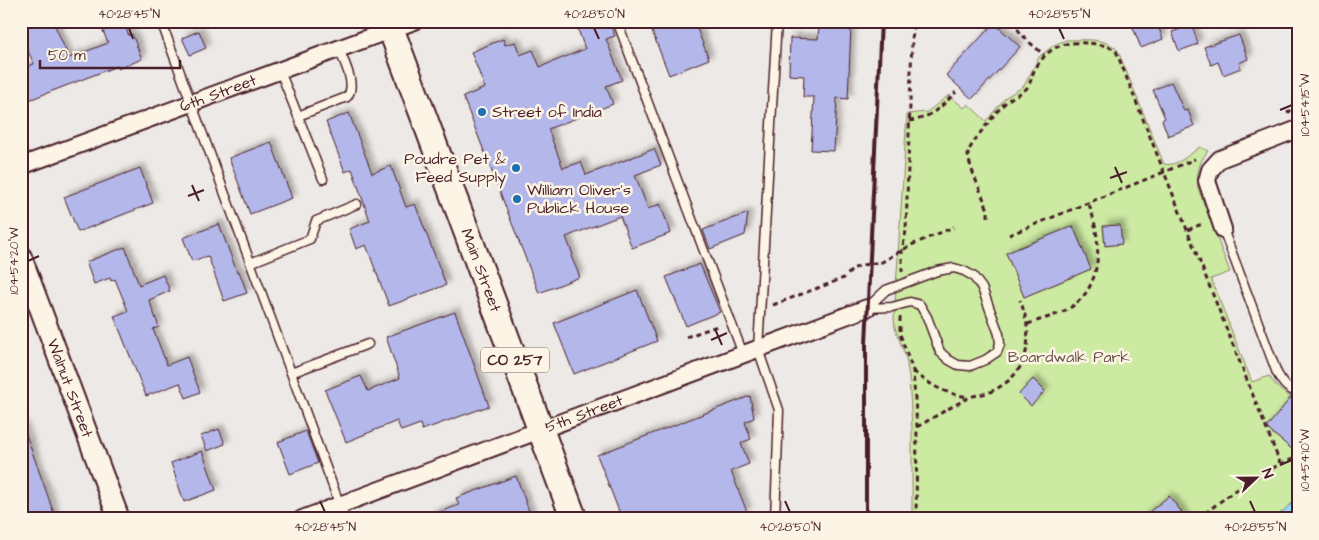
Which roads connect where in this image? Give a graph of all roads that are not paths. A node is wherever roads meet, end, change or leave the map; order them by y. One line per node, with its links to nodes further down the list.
1 (161, 21): 7 (lane)
2 (617, 21): 18 (lane)
3 (777, 21): 18 (lane)
4 (398, 24): 5 (street, 6th Street); 21 (main road, Main Street / CO 257)
5 (339, 49): 6 (street, 6th Street); 8 (lane)
6 (280, 71): 7 (street, 6th Street); 8 (lane)
7 (191, 104): 10 (street, 6th Street); 15 (lane)
8 (298, 116): 11 (lane)
9 (1298, 129): 13 (street)
10 (21, 166)
11 (323, 178)
12 (357, 204): 15 (lane)
13 (1223, 229): 20 (lane)
14 (21, 257): 23 (street, Walnut Street)
15 (250, 263): 19 (lane)
16 (867, 308): 16 (lane); 18 (street, 5th Street)
17 (368, 344): 19 (lane)
18 (751, 351): 21 (street, 5th Street); 26 (lane)
19 (291, 373): 22 (lane)
20 (1298, 392)
21 (541, 430): 22 (street, 5th Street); 25 (main road, Main Street / CO 257)
22 (343, 512): 24 (street, 5th Street)
23 (119, 519)
24 (302, 519)
25 (574, 519)
26 (776, 519)

